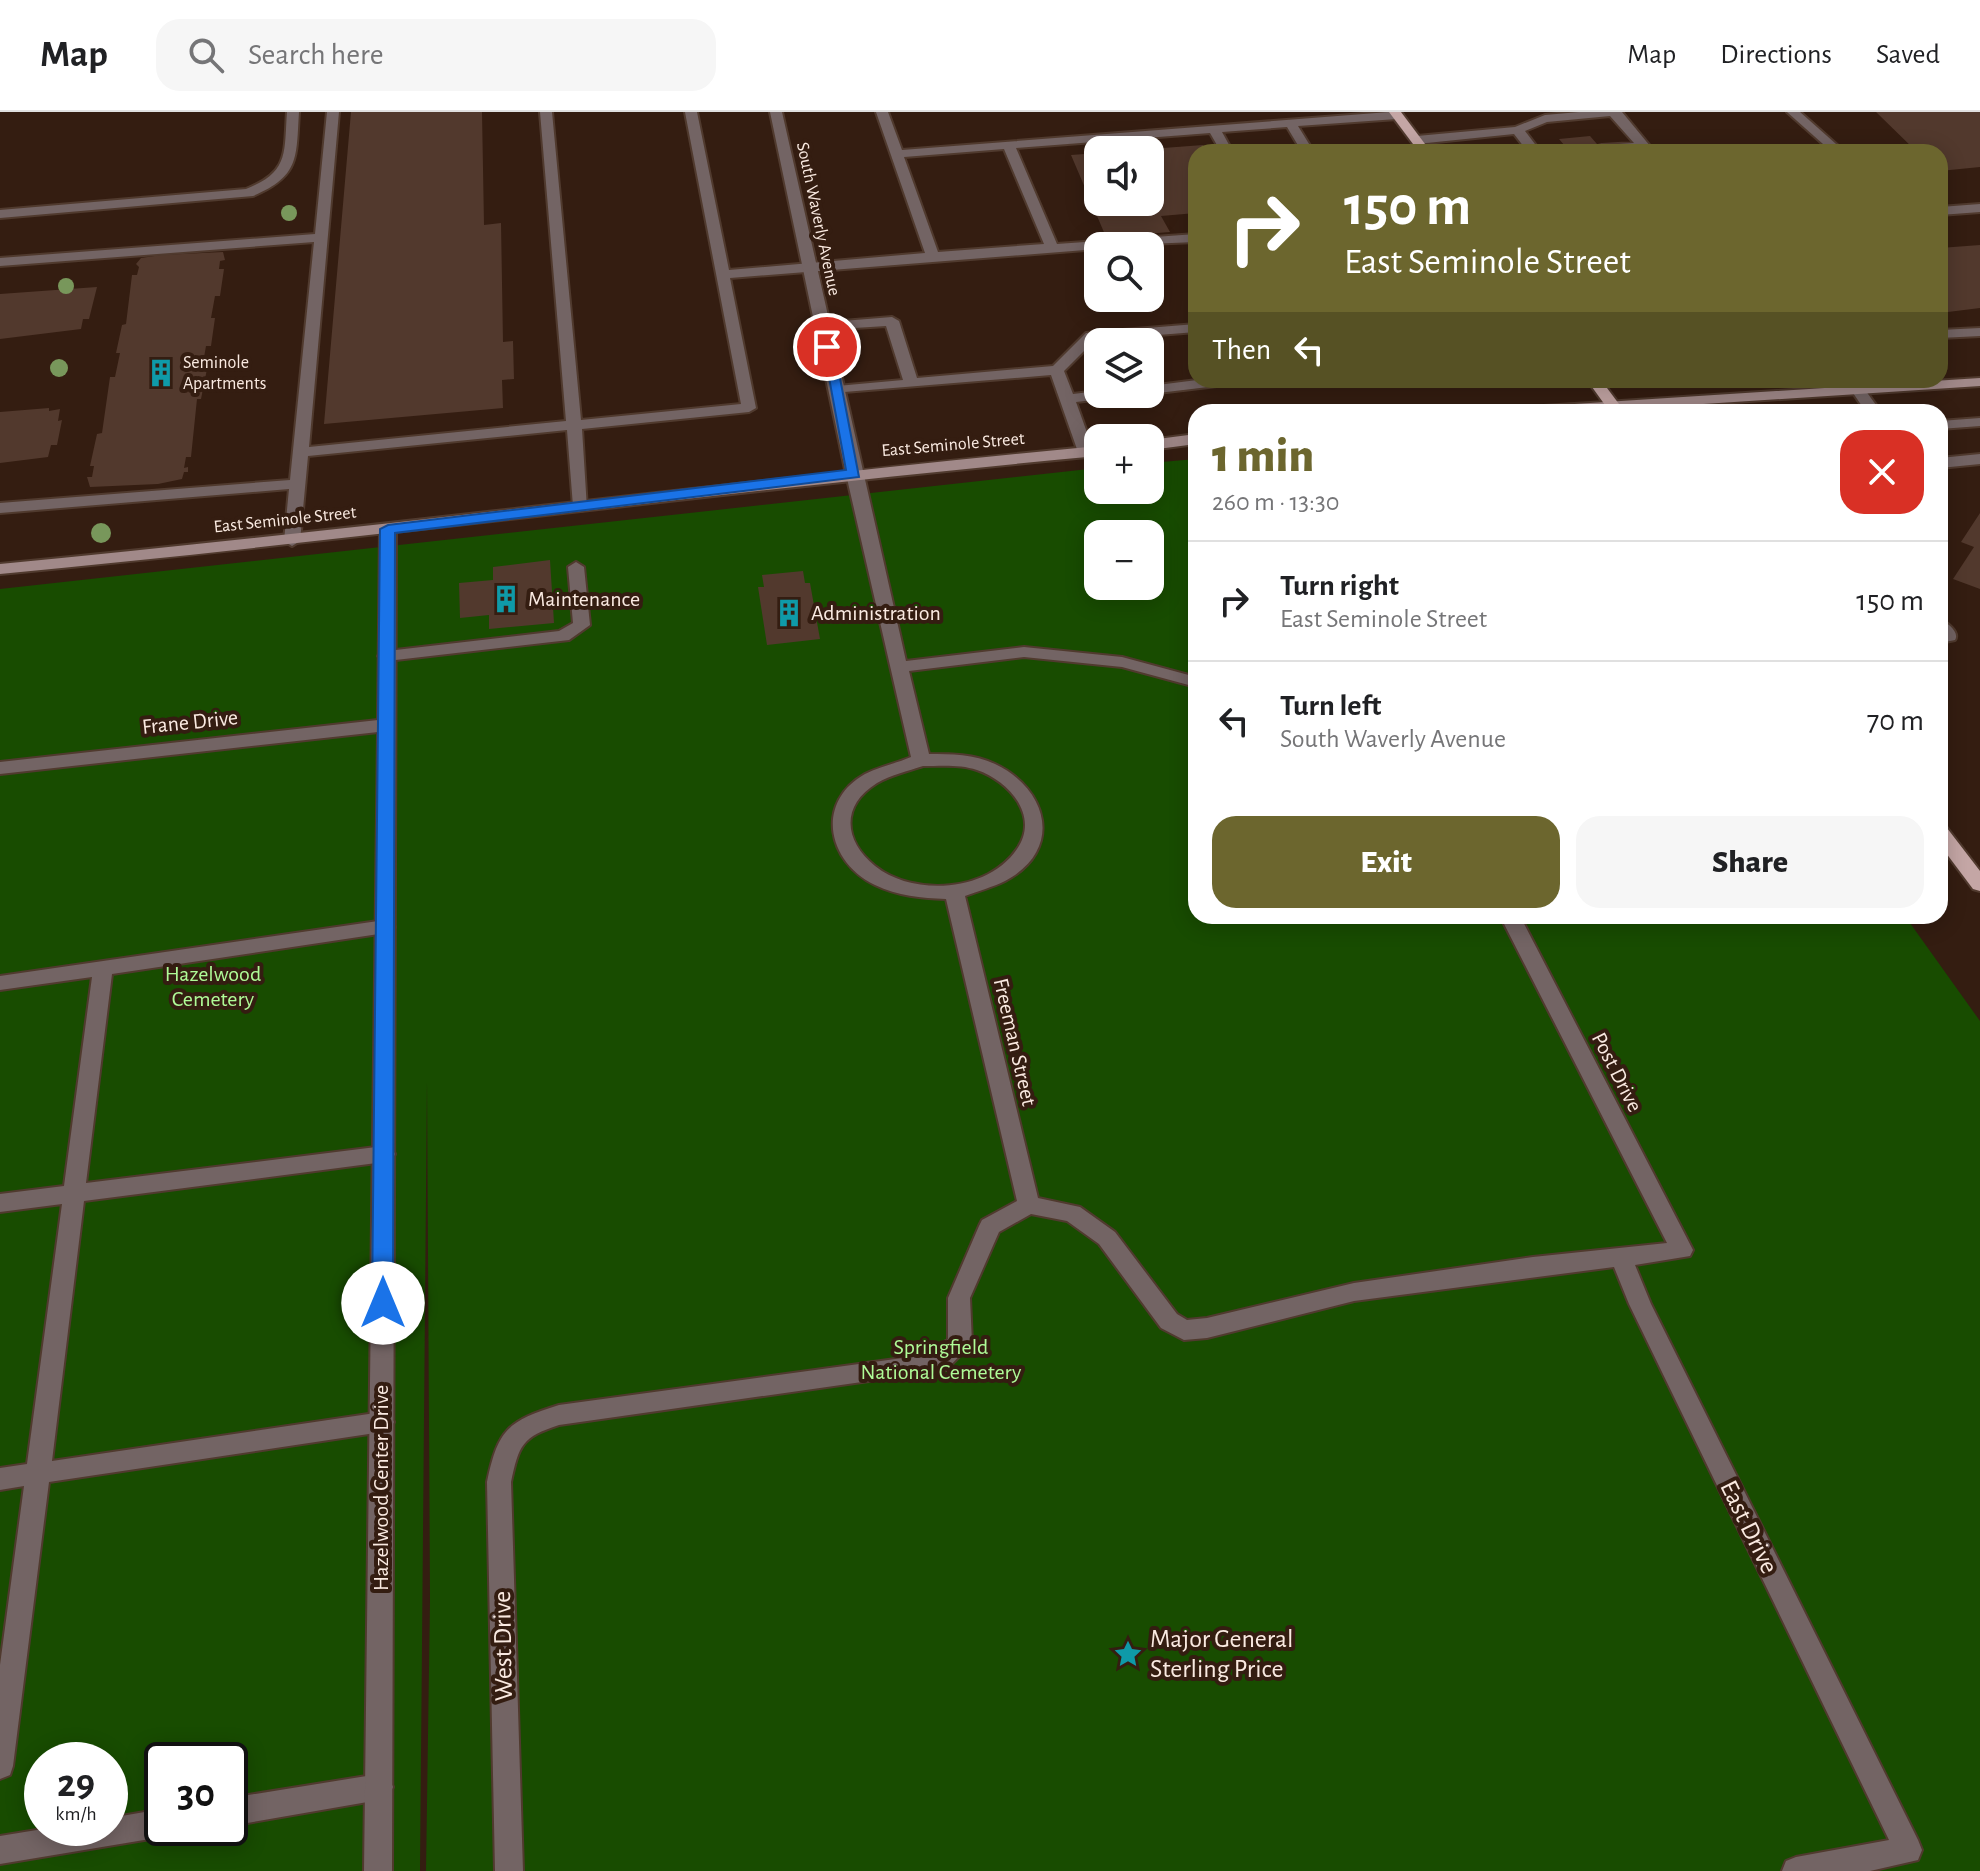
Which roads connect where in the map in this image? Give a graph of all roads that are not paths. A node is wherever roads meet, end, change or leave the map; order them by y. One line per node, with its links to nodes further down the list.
1 (293, 112): 24 (street)
2 (333, 112): 25 (street)
3 (546, 112): 50 (street)
4 (691, 112): 31 (street)
5 (776, 112): 30 (street, South Waverly Avenue)
6 (882, 112): 21 (street)
7 (1614, 112): 12 (street); 18 (street)
8 (1793, 112): 19 (street)
9 (1396, 113): 10 (street); 13 (main road)
10 (1290, 123): 11 (street); 15 (street)
11 (1214, 129): 14 (street); 20 (street)
12 (1517, 130): 13 (street); 17 (street)
13 (1417, 140): 16 (main road)
14 (1222, 144)
15 (1303, 144)
16 (1420, 144)
17 (1528, 144)
18 (1642, 144)
19 (1830, 144)
20 (1008, 145): 21 (street); 27 (street)
21 (896, 154): 28 (street)
22 (1980, 208): 23 (street)
23 (1948, 210)
24 (0, 214)
25 (321, 237): 29 (street); 55 (street)
26 (1188, 239): 27 (street)
27 (1051, 246): 28 (street)
28 (933, 256): 30 (street)
29 (0, 262)
30 (810, 266): 31 (street); 32 (street, South Waverly Avenue)
31 (723, 275): 50 (street)
32 (823, 326): 39 (street); 43 (street, South Waverly Avenue)
33 (1188, 329): 36 (street)
34 (1980, 332): 35 (street)
35 (1948, 334)
36 (1057, 370): 39 (street); 46 (street)
37 (1948, 382): 38 (street)
38 (1980, 382)
39 (911, 383): 43 (street)
40 (1188, 385): 41 (street)
41 (1164, 388)
42 (1875, 388): 44 (street)
43 (837, 390): 59 (street, South Waverly Avenue)
44 (1858, 390): 47 (street); 48 (street)
45 (1084, 397): 46 (street)
46 (1067, 399): 52 (street)
47 (1669, 404)
48 (1868, 404)
49 (1980, 422): 51 (street)
50 (573, 423): 55 (street); 61 (street)
51 (1948, 424)
52 (1084, 435)
53 (1188, 440): 54 (street)
54 (1164, 443)
55 (300, 452): 60 (street)
56 (1084, 453): 59 (street, East Seminole Street)
57 (1980, 459): 58 (street)
58 (1948, 462)
59 (854, 474): 61 (street, East Seminole Street); 68 (street)
60 (297, 484): 62 (street); 64 (street)
61 (581, 506): 63 (street, East Seminole Street)
62 (0, 508)
63 (388, 529): 64 (street, East Seminole Street); 67 (street, Hazelwood Center Drive)
64 (292, 541): 66 (street, East Seminole Street)
65 (576, 567): 67 (street)
66 (0, 569)
67 (387, 656): 70 (street, Hazelwood Center Drive)
68 (899, 667): 69 (street); 71 (street)
69 (1188, 680)
70 (386, 725): 72 (street, Frane Drive); 77 (street, Hazelwood Center Drive)
71 (921, 760): 75 (street); 75 (street)
72 (0, 768)
73 (1948, 842): 74 (main road)
74 (1980, 884)
75 (954, 891): 83 (street, Freeman Street)
76 (1514, 924): 84 (street, Post Drive)
77 (385, 927): 78 (street); 80 (street, Hazelwood Center Drive)
78 (103, 969): 79 (street); 81 (street)
79 (0, 983)
80 (384, 1154): 81 (street); 85 (street, Hazelwood Center Drive)
81 (75, 1193): 82 (street); 86 (street)
82 (0, 1203)
83 (1029, 1205): 84 (street); 94 (street, West Drive)
84 (1621, 1257): 95 (street, East Drive)
85 (382, 1422): 86 (street); 89 (street, Hazelwood Center Drive)
86 (38, 1473): 87 (street); 88 (street)
87 (0, 1479)
88 (0, 1766)
89 (379, 1787): 90 (street); 93 (street, Hazelwood Center Drive)
90 (248, 1809)
91 (144, 1826): 92 (street)
92 (0, 1850)
93 (378, 1871)
94 (509, 1871)
95 (1796, 1871)

